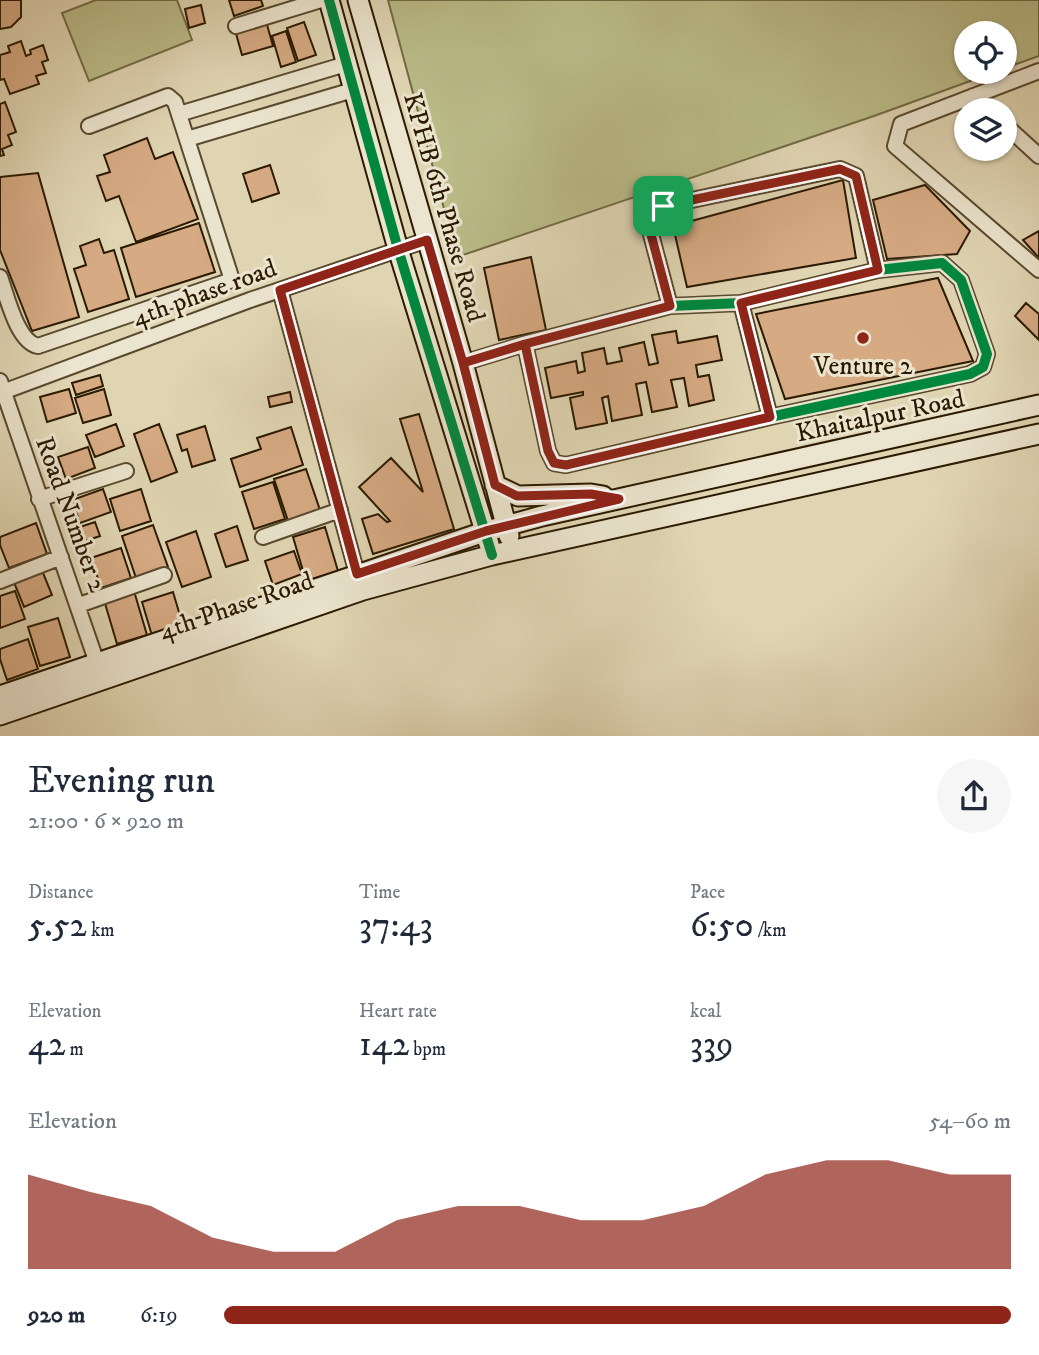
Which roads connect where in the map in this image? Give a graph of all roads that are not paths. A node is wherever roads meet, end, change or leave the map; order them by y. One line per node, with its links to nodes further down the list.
1 (321, 0): 4 (street)
2 (329, 0): 5 (street, KPHB 6th Phase Road)
3 (358, 0): 15 (street, KPHB 6th Phase Road)
4 (236, 26)
5 (346, 64): 7 (street, KPHB 6th Phase Road); 10 (street)
6 (1039, 71): 8 (street)
7 (353, 90): 13 (street); 16 (street, KPHB 6th Phase Road)
8 (973, 96): 9 (street); 18 (street)
9 (975, 98)
10 (179, 114): 11 (street); 13 (street)
11 (89, 126)
12 (1017, 136): 14 (street)
13 (187, 139): 19 (street)
14 (1039, 156)
15 (427, 240): 16 (street, 4th phase road); 24 (street, KPHB 6th Phase Road)
16 (398, 249): 20 (street, 4th phase road); 35 (street, KPHB 6th Phase Road)
17 (878, 270): 21 (street); 22 (street); 27 (street)
18 (1039, 270)
19 (0, 277)
20 (280, 290): 25 (street, 4th phase road); 33 (street)
21 (741, 303): 22 (street); 27 (street)
22 (670, 306): 23 (street)
23 (525, 344): 24 (street); 27 (street)
24 (463, 363): 30 (street, KPHB 6th Phase Road)
25 (1, 389): 31 (street, Road Number 2)
26 (1039, 405): 32 (street, Khaitalpur Road)
27 (770, 417)
28 (1039, 434): 37 (street, Khaitalpur Road)
29 (127, 471): 31 (street)
30 (495, 485): 32 (street); 34 (street, KPHB 6th Phase Road)
31 (39, 499): 39 (street, Road Number 2)
32 (619, 499): 34 (street, Khaitalpur Road)
33 (340, 510): 36 (street); 40 (street)
34 (506, 526): 35 (street, Khaitalpur Road); 37 (street, KPHB 6th Phase Road)
35 (486, 531): 38 (street, KPHB 6th Phase Road); 40 (street, 4th Phase Road)
36 (263, 537)
37 (513, 550): 38 (street, Khaitalpur Road)
38 (492, 555): 46 (street, 4th Phase Road)
39 (61, 558): 42 (street); 43 (street, Road Number 2)
40 (357, 574): 44 (street, 4th Phase Road)
41 (164, 575): 43 (street)
42 (0, 581)
43 (79, 605): 44 (street, Road Number 2)
44 (97, 663): 45 (street, 4th Phase Road)
45 (0, 696)
46 (0, 715)

